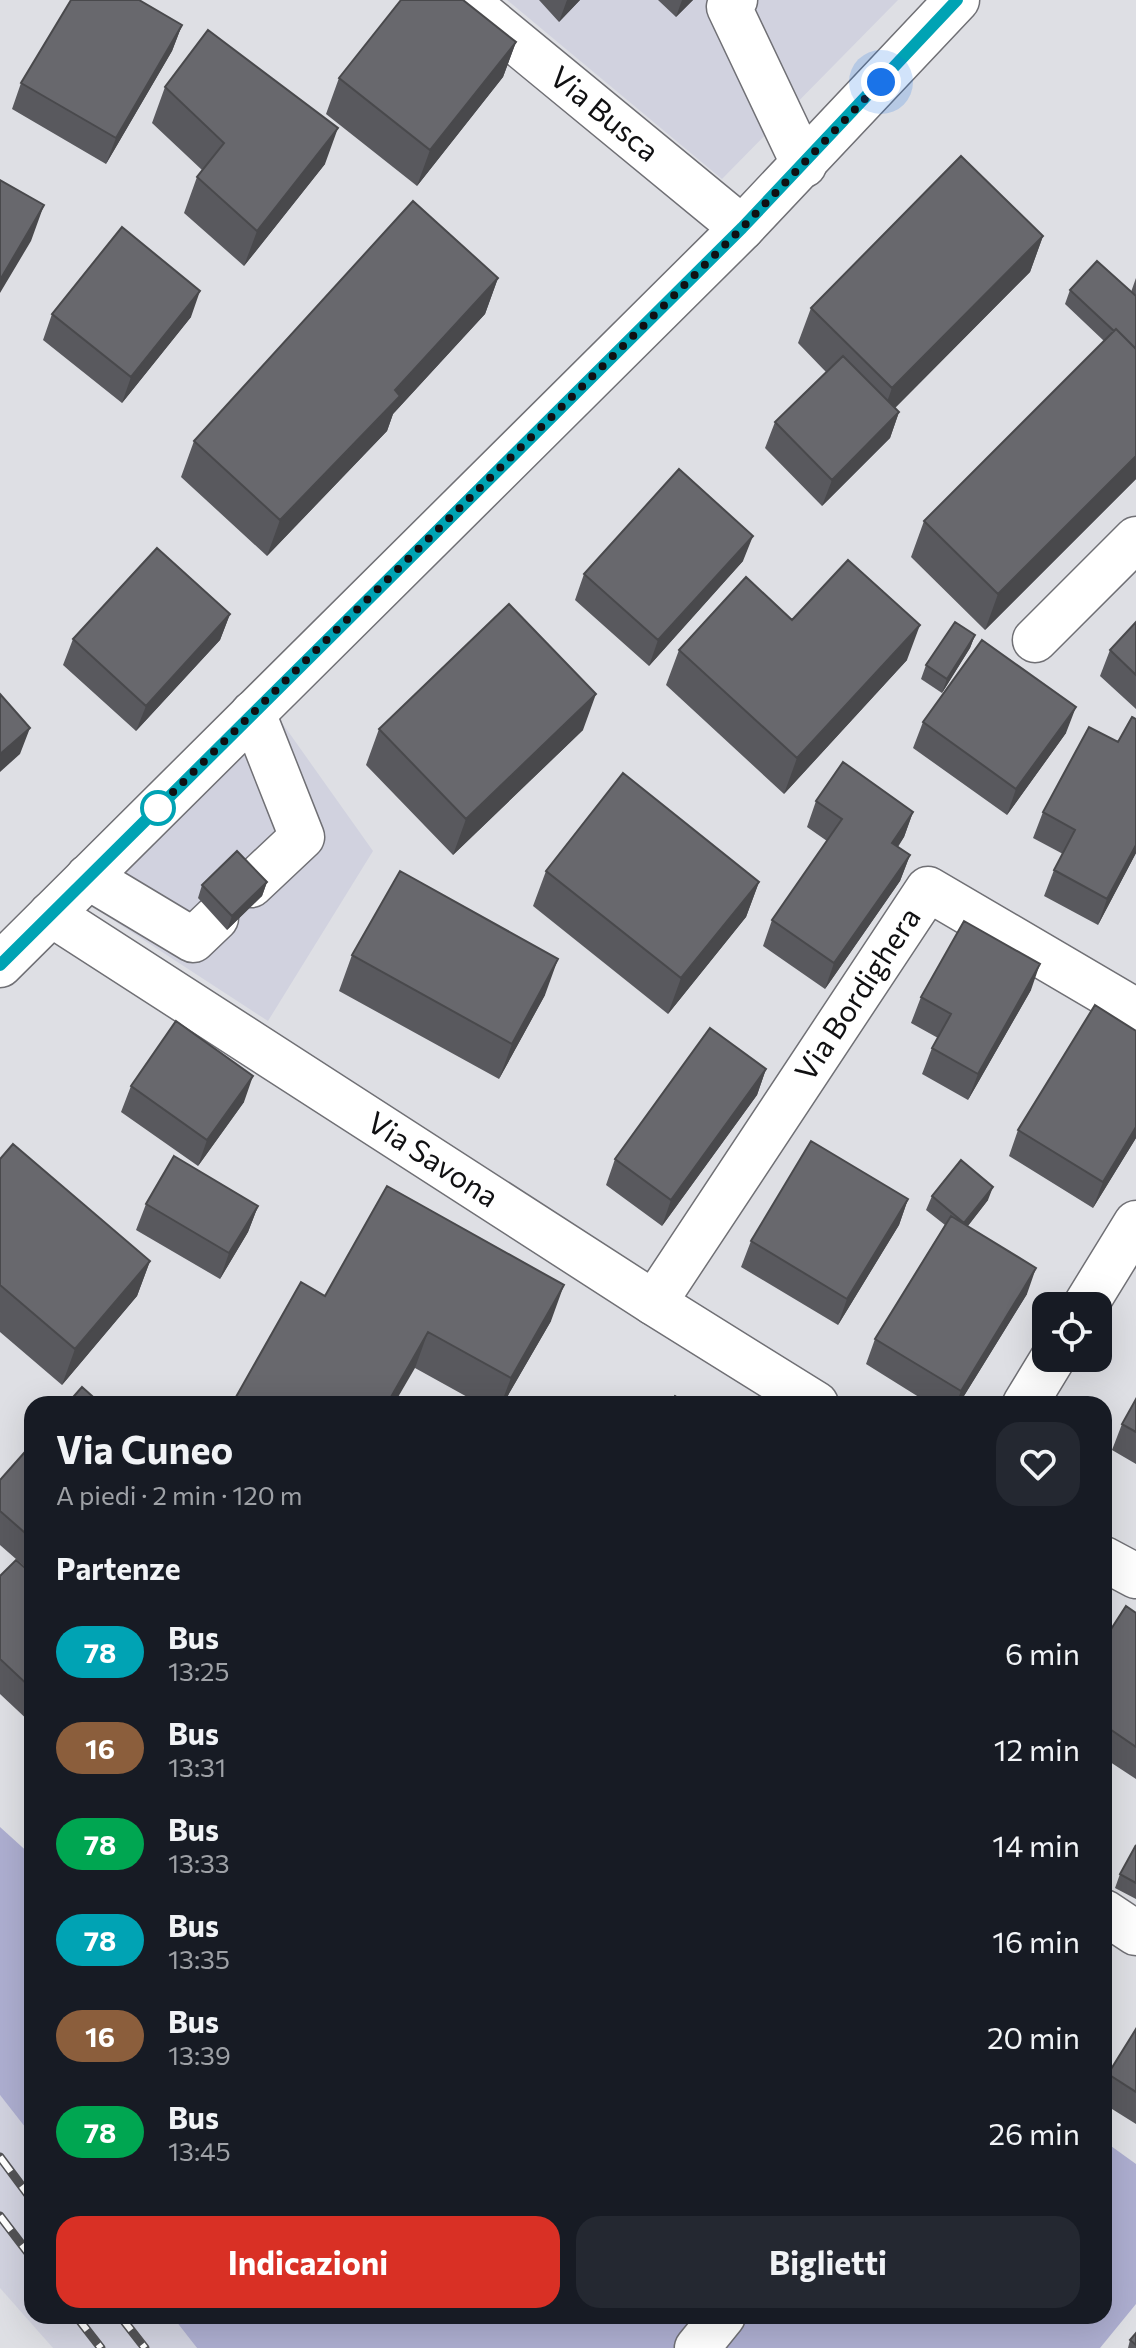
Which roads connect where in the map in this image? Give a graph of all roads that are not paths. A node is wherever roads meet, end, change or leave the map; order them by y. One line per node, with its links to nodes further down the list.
1 (465, 0): 5 (street, Via Busca)
2 (735, 0): 4 (street)
3 (957, 0): 4 (street)
4 (804, 165): 5 (street)
5 (742, 228): 8 (street)
6 (1136, 539): 7 (street)
7 (1035, 640)
8 (253, 713): 9 (street); 10 (street)
9 (88, 877): 11 (street); 12 (street)
10 (251, 885)
11 (51, 914): 13 (street); 17 (street, Via Savona)
12 (216, 918)
13 (0, 965)
14 (1136, 1011): 17 (street, Via Bordighera)
15 (1136, 1223): 16 (street)
16 (1094, 1292)
17 (654, 1303): 19 (street, Via Savona)
18 (1044, 1372): 20 (street)
19 (803, 1396)
20 (1030, 1396)
21 (1112, 1563): 22 (street)
22 (1136, 1576)
23 (1112, 1917): 24 (street)
24 (1136, 1933)
25 (716, 2324): 26 (street)
26 (697, 2348)

